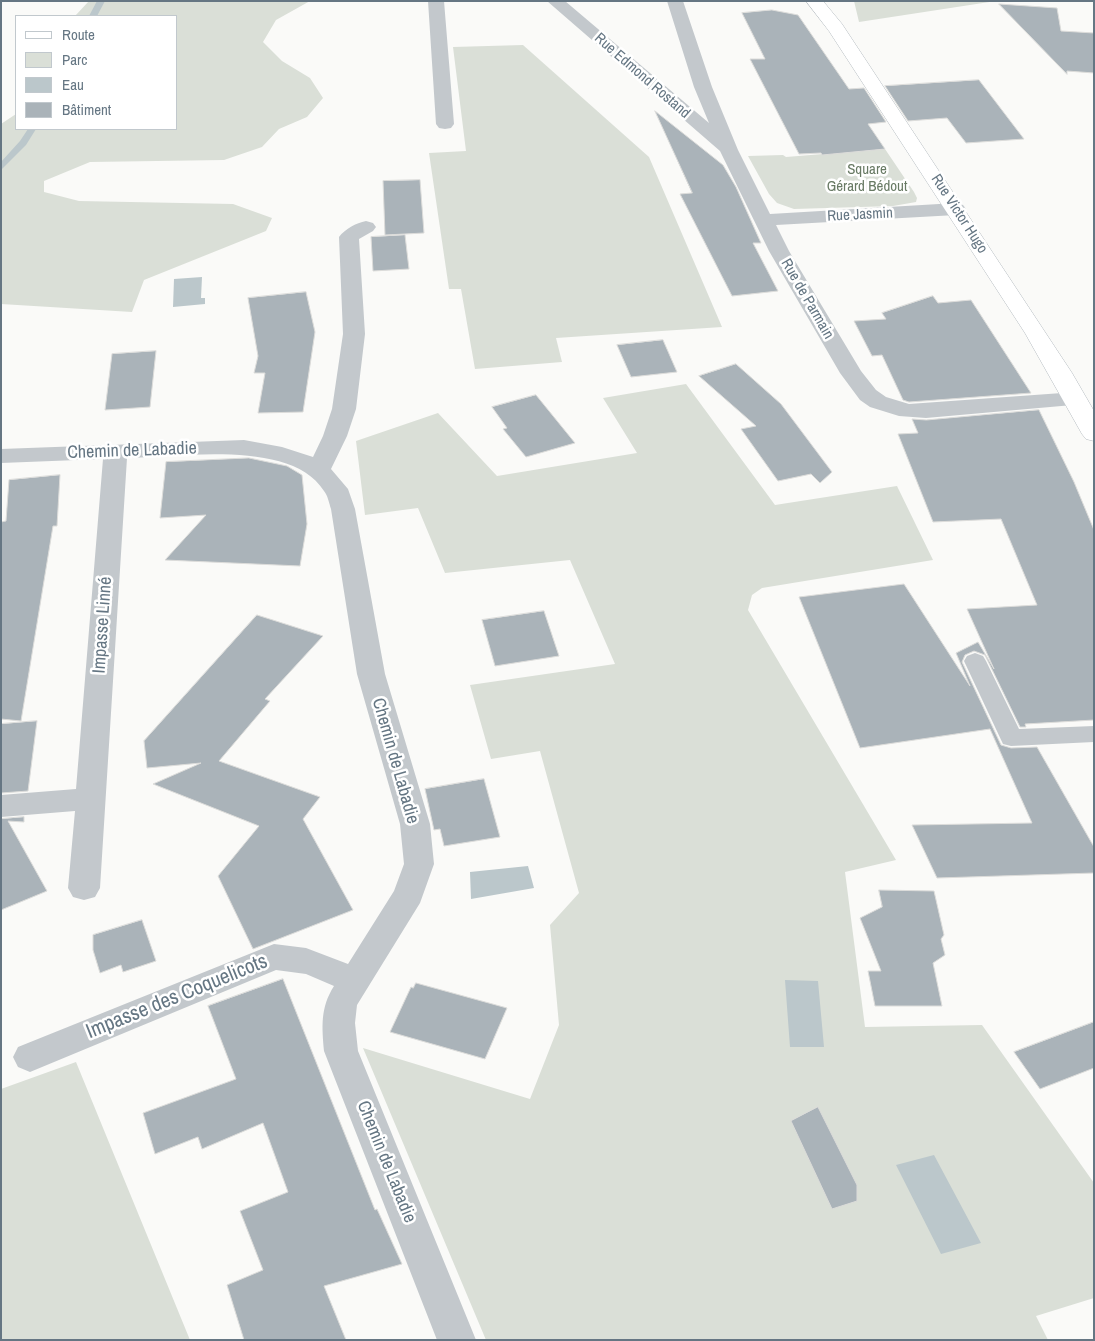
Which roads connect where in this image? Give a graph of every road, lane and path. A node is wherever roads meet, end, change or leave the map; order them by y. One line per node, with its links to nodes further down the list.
1 (436, 1): 5 (street)
2 (555, 1): 6 (street, Rue Edmond Rostand)
3 (675, 1): 6 (street, Rue de Parmain)
4 (814, 1): 7 (main road, Rue Victor Hugo)
5 (445, 124)
6 (729, 150): 8 (street, Rue de Parmain)
7 (956, 209): 8 (street, Rue Jasmin); 10 (main road, Rue Victor Hugo)
8 (764, 220): 10 (street, Rue de Parmain)
9 (366, 227): 14 (street)
10 (1076, 399): 11 (main road, Rue Victor Hugo)
11 (1094, 434)
12 (116, 451): 13 (street, Chemin de Labadie); 14 (street, Chemin de Labadie); 17 (street, Impasse Linné)
13 (1, 456)
14 (318, 470): 20 (street, Chemin de Labadie)
15 (975, 661): 16 (lane)
16 (1094, 734)
17 (91, 799): 18 (street); 19 (street, Impasse Linné)
18 (1, 806)
19 (84, 888)
20 (354, 982): 21 (street, Impasse des Coquelicots); 22 (street, Chemin de Labadie)
21 (30, 1057)
22 (457, 1340)

